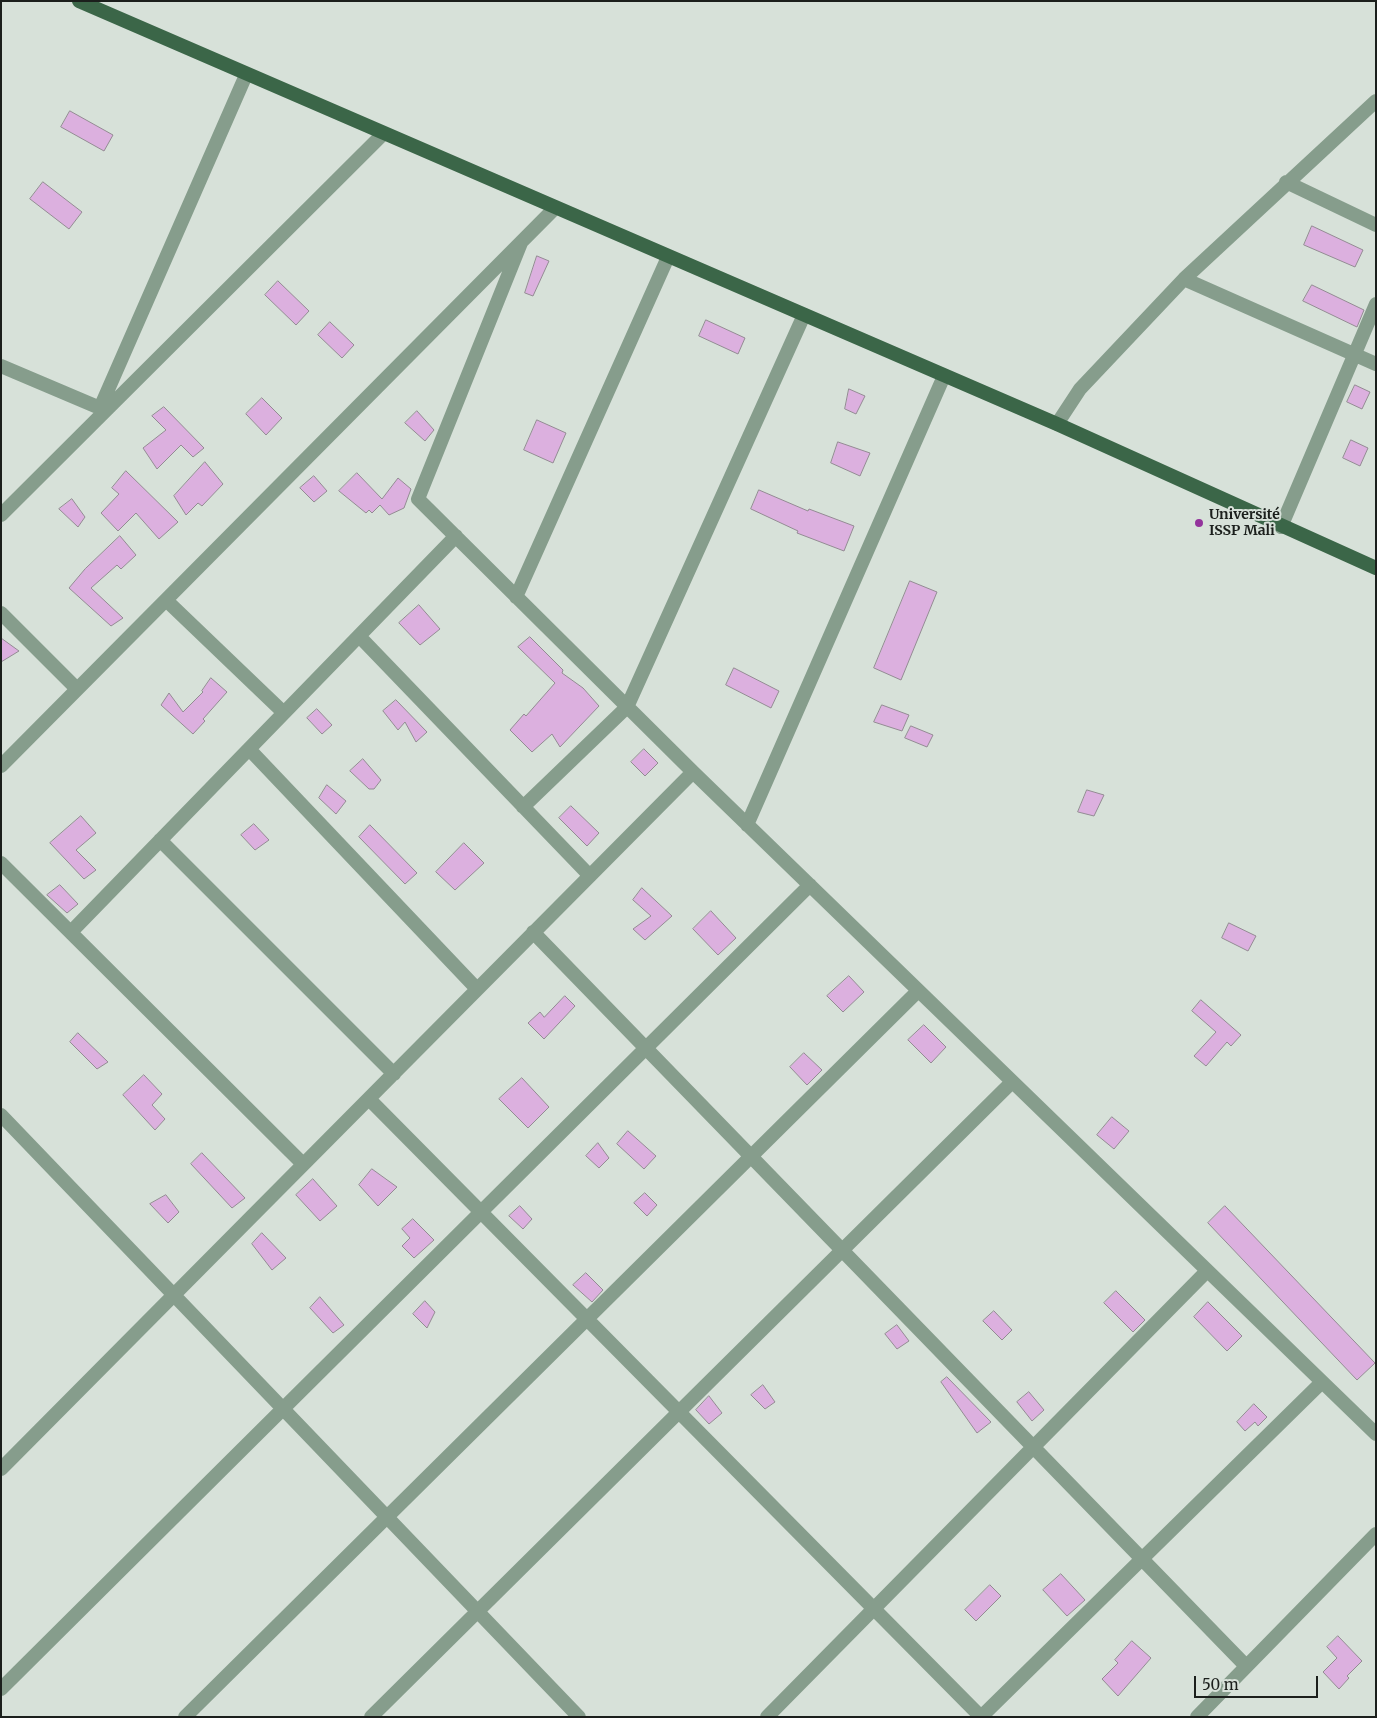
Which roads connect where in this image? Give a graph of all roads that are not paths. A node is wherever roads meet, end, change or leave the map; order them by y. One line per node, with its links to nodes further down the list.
1 (79, 1): 2 (main road)
2 (246, 74): 4 (main road); 15 (street)
3 (1376, 101): 5 (street)
4 (383, 134): 6 (main road); 18 (street)
5 (1286, 182): 7 (street); 10 (street)
6 (555, 208): 8 (street); 9 (main road)
7 (1376, 225)
8 (521, 242): 20 (street); 23 (street)
9 (668, 257): 12 (main road); 22 (street)
10 (1184, 279): 13 (street); 17 (street)
11 (1376, 304): 13 (street)
12 (804, 315): 16 (main road); 27 (street)
13 (1353, 354): 14 (street); 19 (street)
14 (1376, 364)
15 (1, 366)
16 (944, 376): 17 (main road); 33 (street)
17 (1057, 424): 19 (main road)
18 (1, 515)
19 (1281, 527): 21 (main road)
20 (456, 536): 22 (street); 25 (street)
21 (1376, 568)
22 (516, 597): 27 (street)
23 (166, 600): 26 (street); 28 (street)
24 (1, 613): 26 (street)
25 (359, 636): 28 (street); 32 (street)
26 (77, 689): 30 (street)
27 (627, 707): 31 (street); 32 (street)
28 (284, 713): 29 (street)
29 (249, 749): 34 (street); 40 (street)
30 (1, 766)
31 (693, 772): 33 (street); 36 (street)
32 (523, 807): 36 (street)
33 (747, 825): 37 (street)
34 (160, 840): 38 (street); 43 (street)
35 (1, 863): 38 (street)
36 (590, 876): 39 (street)
37 (810, 886): 41 (street); 42 (street)
38 (71, 932): 48 (street)
39 (534, 932): 40 (street); 42 (street)
40 (477, 989): 43 (street)
41 (918, 991): 44 (street); 47 (street)
42 (646, 1048): 47 (street); 49 (street)
43 (394, 1074): 45 (street)
44 (1012, 1082): 50 (street); 51 (street)
45 (369, 1099): 48 (street); 49 (street)
46 (1, 1115): 52 (street)
47 (751, 1156): 50 (street); 53 (street)
48 (304, 1164): 52 (street)
49 (481, 1212): 53 (street); 55 (street)
50 (842, 1250): 56 (street); 58 (street)
51 (1207, 1271): 54 (street); 58 (street)
52 (173, 1295): 55 (street); 59 (street)
53 (587, 1319): 56 (street); 60 (street)
54 (1322, 1382): 57 (street); 62 (street)
55 (283, 1408): 60 (street); 66 (street)
56 (679, 1412): 63 (street); 64 (street)
57 (1376, 1434)
58 (1034, 1447): 62 (street); 63 (street)
59 (1, 1469)
60 (387, 1517): 64 (street); 67 (street)
61 (1376, 1534): 65 (street)
62 (1142, 1558): 65 (street); 71 (street)
63 (874, 1609): 70 (street); 71 (street)
64 (477, 1611): 68 (street); 69 (street)
65 (1246, 1666): 72 (street)
66 (1, 1689)
67 (185, 1717)
68 (371, 1717)
69 (579, 1717)
70 (767, 1717)
71 (981, 1717)
72 (1197, 1717)

